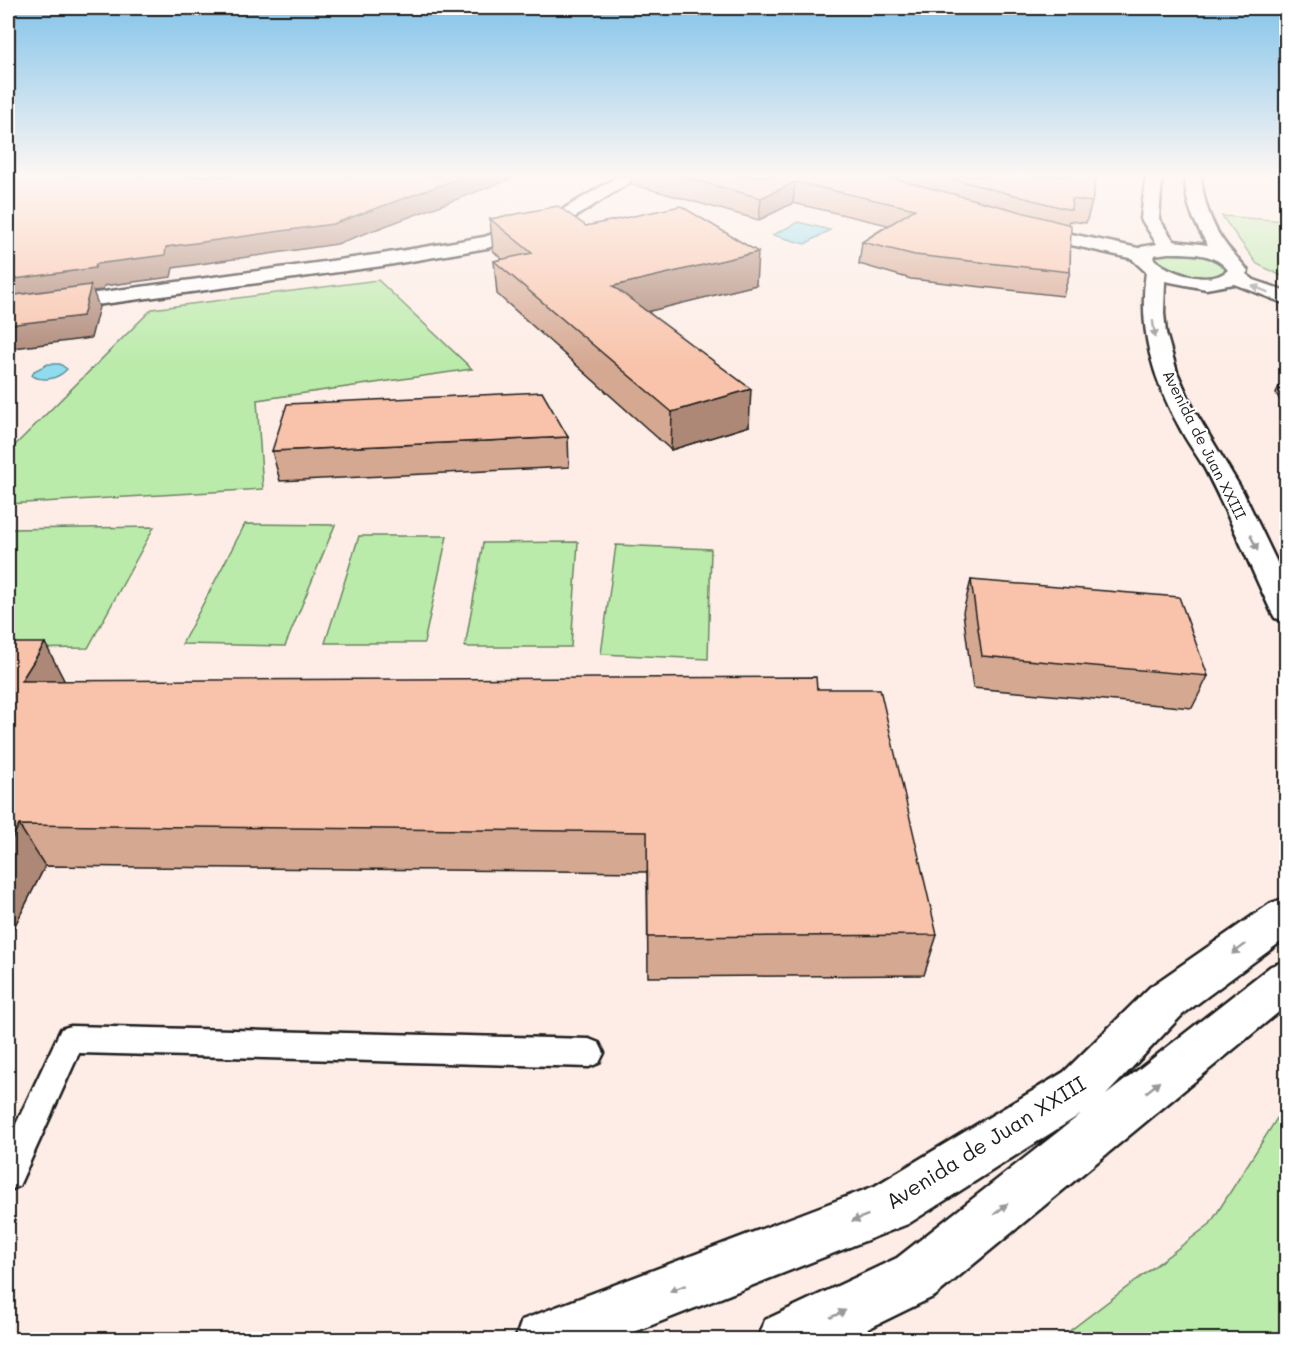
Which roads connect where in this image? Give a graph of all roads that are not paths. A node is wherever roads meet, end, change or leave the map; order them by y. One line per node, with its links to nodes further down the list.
1 (497, 239): 9 (main road)
2 (1063, 239): 6 (main road)
3 (1163, 239): 5 (main road)
4 (1213, 239): 7 (main road)
5 (1168, 247): 6 (main road); 7 (main road)
6 (1150, 263): 7 (main road); 10 (main road, Avenida de Juan XXIII, one-way to 10)
7 (1231, 268): 8 (main road, one-way to 7)
8 (1287, 298)
9 (8, 311)
10 (1287, 611)
11 (1287, 915): 15 (main road, Avenida de Juan XXIII, one-way to 15)
12 (1287, 980): 16 (main road, one-way to 12)
13 (590, 1053): 14 (lane)
14 (8, 1175)
15 (542, 1340)
16 (785, 1340)

